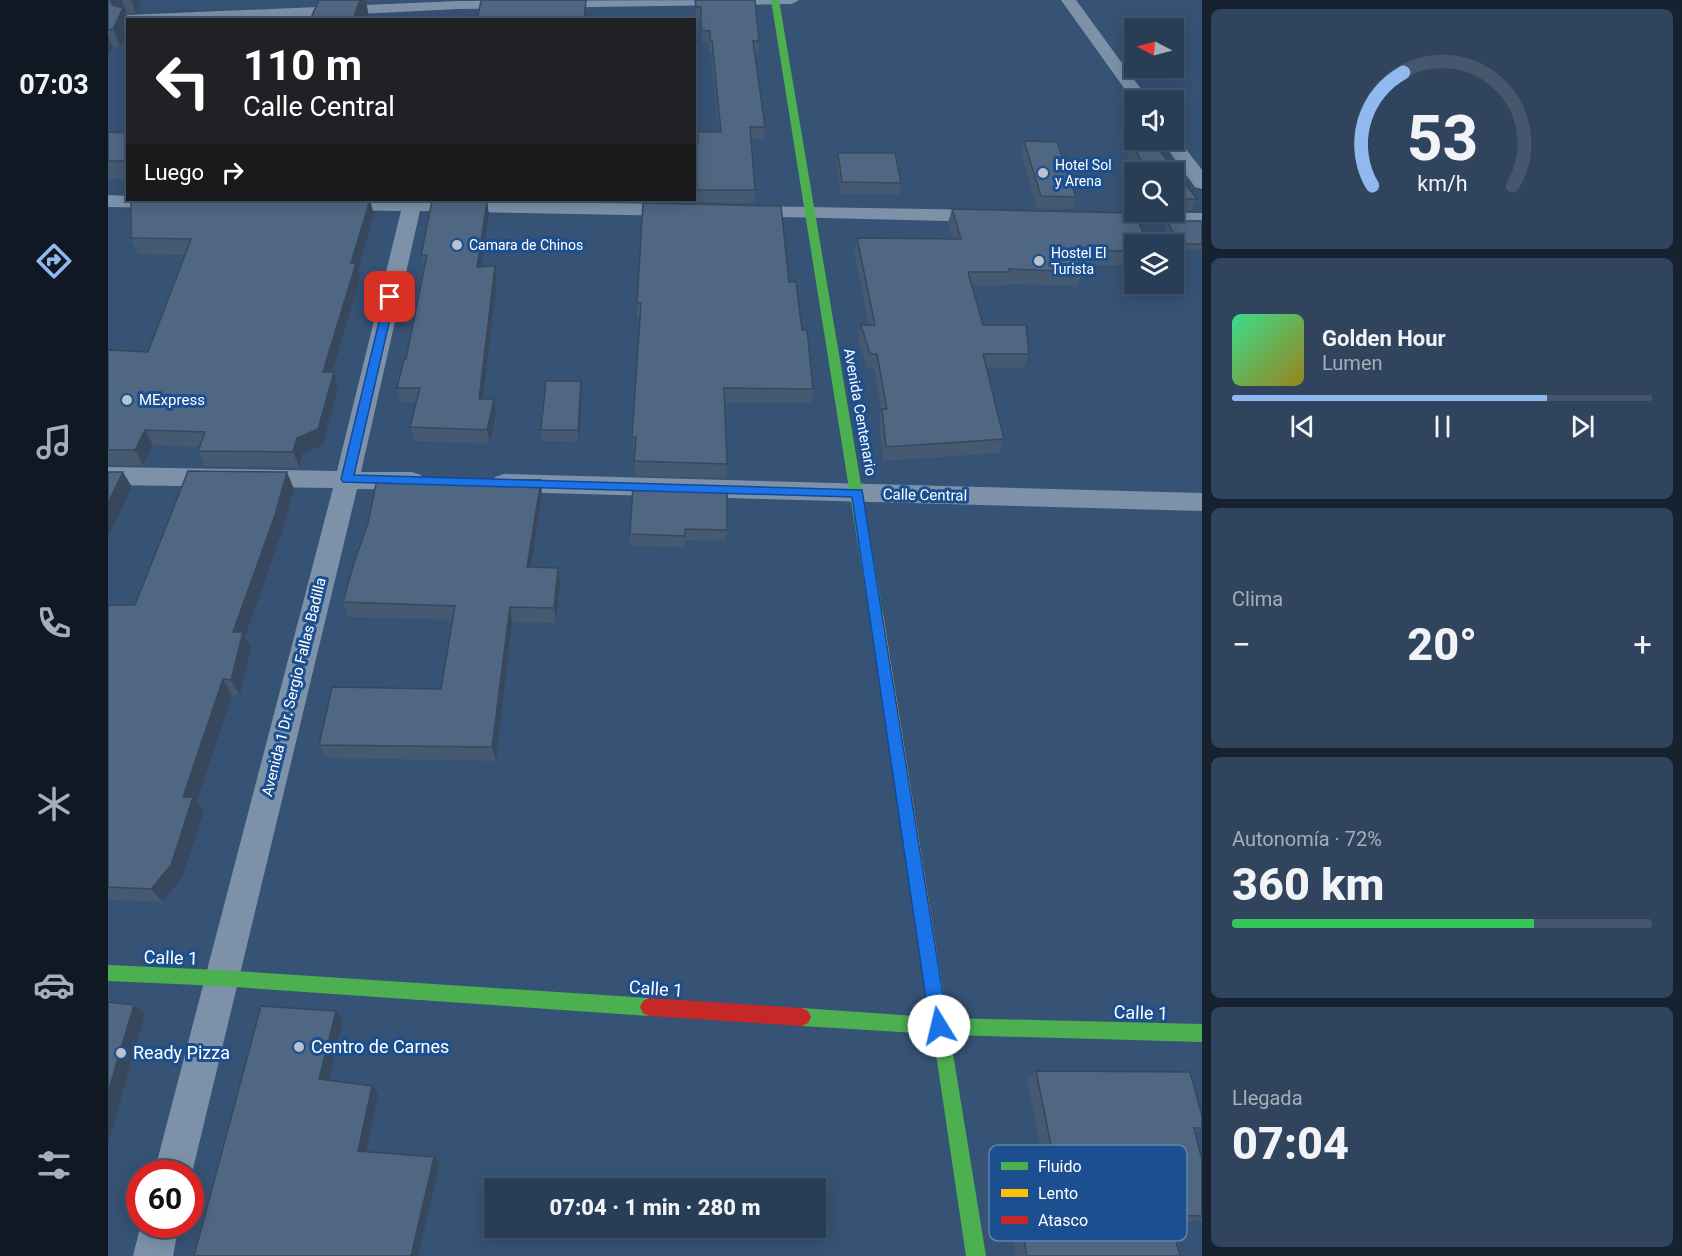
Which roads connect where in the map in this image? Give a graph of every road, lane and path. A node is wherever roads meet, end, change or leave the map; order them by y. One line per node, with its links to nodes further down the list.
1 (196, 0): 6 (street)
2 (775, 0): 3 (street); 5 (street); 19 (main road, Avenida Centenario)
3 (792, 0)
4 (1068, 0): 10 (street)
5 (458, 8): 6 (street)
6 (180, 17): 7 (street)
7 (163, 18)
8 (108, 20): 9 (street)
9 (126, 20)
10 (1134, 90)
11 (1177, 150): 12 (street)
12 (1202, 183)
13 (108, 201): 14 (street)
14 (190, 202)
15 (412, 203): 16 (street); 17 (street); 24 (street, Avenida 1 Dr. Sergio Fallas Badilla)
16 (318, 204)
17 (704, 211)
18 (727, 211): 19 (street)
19 (809, 213): 20 (street); 27 (main road, Avenida Centenario)
20 (1000, 216)
21 (1083, 217): 22 (street)
22 (1202, 219)
23 (108, 476): 24 (street)
24 (347, 479): 25 (street); 30 (street, Avenida 1 Dr. Sergio Fallas Badilla)
25 (430, 481)
26 (478, 483): 27 (street, Calle Central)
27 (857, 493): 28 (street, Calle Central); 31 (main road, Avenida Centenario)
28 (1202, 502)
29 (108, 973): 30 (main road, Calle 1)
30 (220, 978): 31 (main road, Calle 1); 33 (street, Avenida 1 Dr. Sergio Fallas Badilla)
31 (939, 1026): 32 (main road, Calle 1); 36 (main road, Avenida Centenario)
32 (1202, 1033)
33 (176, 1160)
34 (157, 1238): 35 (street)
35 (153, 1256)
36 (976, 1256)

